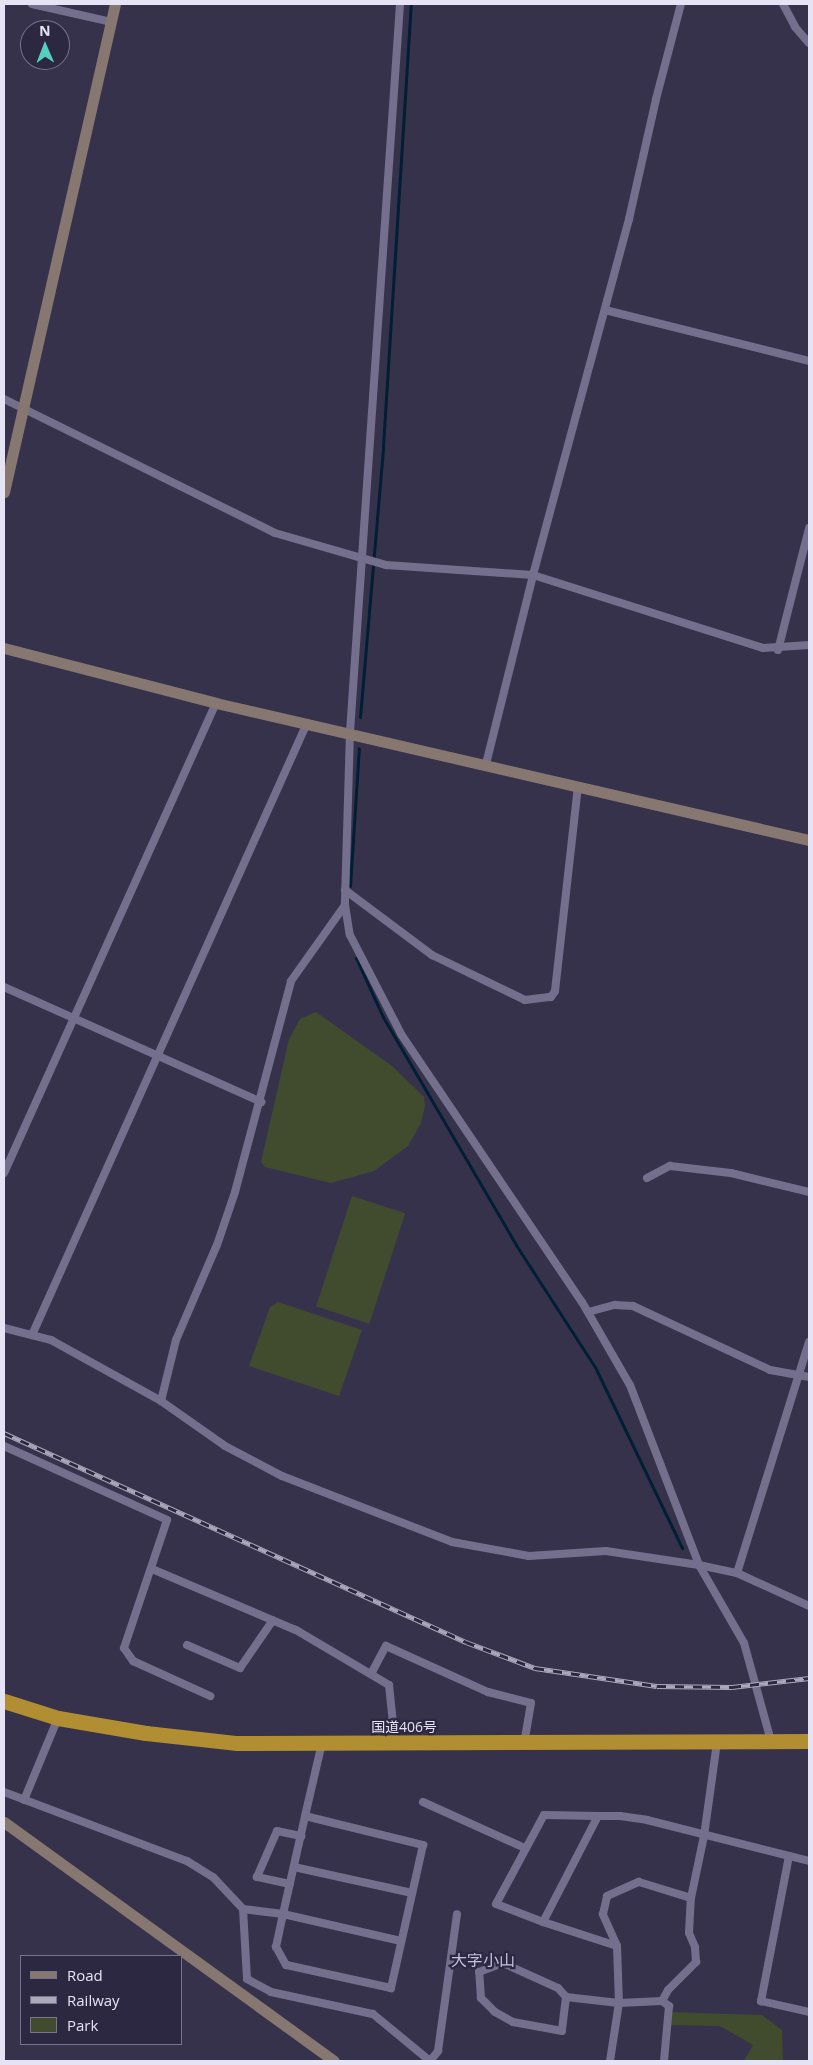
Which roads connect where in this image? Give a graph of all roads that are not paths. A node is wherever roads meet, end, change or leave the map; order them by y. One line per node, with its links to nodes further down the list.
1 (32, 4): 6 (street)
2 (115, 4): 6 (street)
3 (400, 4): 14 (street)
4 (681, 4): 8 (street)
5 (783, 4): 7 (street)
6 (111, 22): 11 (street)
7 (809, 43)
8 (605, 310): 9 (street); 15 (street)
9 (809, 361)
10 (4, 399): 11 (street)
11 (23, 408): 12 (street); 14 (street)
12 (4, 492)
13 (809, 528): 18 (street)
14 (365, 559): 15 (street); 21 (street)
15 (533, 575): 18 (street); 22 (street)
16 (809, 645): 18 (street)
17 (4, 648): 19 (street)
18 (778, 650)
19 (216, 703): 20 (street); 28 (street)
20 (307, 723): 21 (street); 29 (street)
21 (350, 732): 22 (street); 25 (street)
22 (486, 764): 23 (street)
23 (578, 786): 24 (street); 25 (street)
24 (809, 840)
25 (345, 890): 26 (street)
26 (345, 905): 30 (street); 34 (street)
27 (4, 987): 28 (street)
28 (74, 1020): 29 (street); 31 (street)
29 (157, 1056): 30 (street); 36 (street)
30 (261, 1102): 40 (street)
31 (4, 1173)
32 (647, 1178): 33 (street)
33 (809, 1192)
34 (588, 1312): 38 (street); 42 (street)
35 (4, 1328): 36 (street)
36 (32, 1335): 40 (street)
37 (809, 1342): 38 (street)
38 (798, 1376): 39 (street); 44 (street)
39 (809, 1377)
40 (161, 1401): 42 (street)
41 (4, 1446): 43 (street)
42 (698, 1565): 44 (street); 52 (street)
43 (152, 1569): 46 (street); 49 (street)
44 (737, 1573): 45 (street)
45 (809, 1606)
46 (273, 1620): 47 (street); 48 (street)
47 (187, 1645)
48 (371, 1674): 54 (street); 57 (street)
49 (210, 1696)
50 (4, 1701): 51 (highway, 国道406号)
51 (58, 1718): 56 (highway, 国道406号); 59 (street)
52 (771, 1741): 53 (highway, 国道406号); 55 (highway, 国道406号)
53 (809, 1741)
54 (395, 1742): 56 (highway, 国道406号); 57 (highway, 国道406号)
55 (717, 1742): 57 (highway, 国道406号); 65 (street)
56 (322, 1744): 61 (street)
57 (524, 1744)
58 (4, 1792): 59 (street)
59 (24, 1800): 73 (street)
60 (423, 1802): 66 (street)
61 (305, 1816): 64 (street); 71 (street)
62 (598, 1816): 65 (street); 66 (street); 76 (street)
63 (4, 1822): 83 (street)
64 (301, 1836): 69 (street); 70 (street)
65 (704, 1836): 67 (street); 72 (street)
66 (525, 1848): 76 (street)
67 (789, 1856): 68 (street); 82 (street)
68 (809, 1861)
69 (294, 1867): 70 (street); 71 (street)
70 (290, 1884): 74 (street)
71 (412, 1893): 77 (street)
72 (691, 1898): 78 (street); 80 (street)
73 (243, 1908): 74 (street); 84 (street)
74 (283, 1914): 77 (street); 77 (street)
75 (457, 1914): 84 (street)
76 (543, 1922): 78 (street)
77 (401, 1941)
78 (617, 1946): 81 (street)
79 (566, 1997): 79 (street); 81 (street)
80 (662, 2001): 81 (street); 86 (street)
81 (619, 2002): 85 (street)
82 (809, 2012)
83 (334, 2061)
84 (430, 2061)
85 (610, 2061)
86 (664, 2061)

